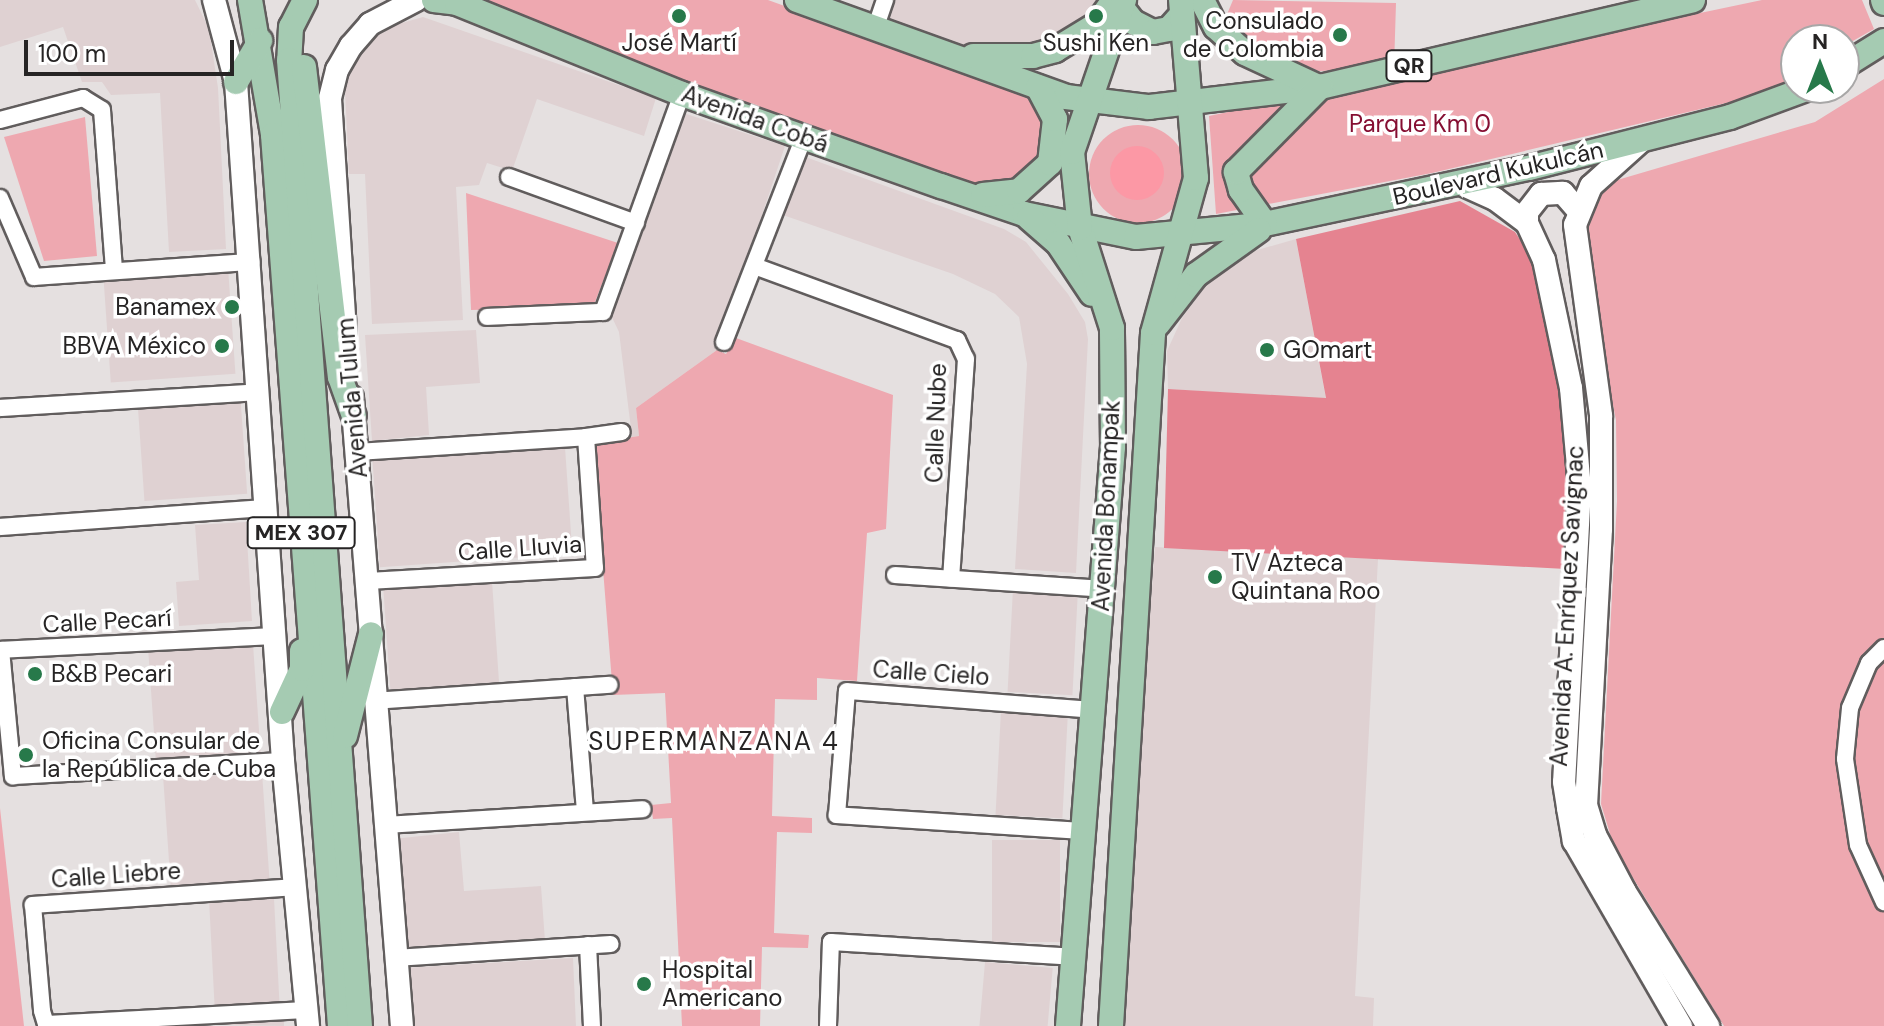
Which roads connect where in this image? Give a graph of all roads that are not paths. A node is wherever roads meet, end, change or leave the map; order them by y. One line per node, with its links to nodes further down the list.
1 (214, 0): 17 (street)
2 (250, 0): 13 (main road, MEX 307)
3 (306, 0): 55 (main road); 79 (main road, Avenida Tulum / MEX 307)
4 (416, 0): 55 (street, Avenida Tulum)
5 (797, 0): 12 (main road)
6 (885, 0): 12 (street)
7 (1202, 0): 19 (main road)
8 (1693, 0): 19 (main road, QR)
9 (445, 1): 20 (main road, Avenida Cobá)
10 (1120, 3): 11 (main road); 15 (main road); 22 (main road, Avenida Bonampak)
11 (1180, 9): 23 (main road, Avenida Bonampak)
12 (875, 29): 15 (main road)
13 (260, 41): 17 (main road); 62 (main road, MEX 307)
14 (1884, 41): 16 (main road)
15 (950, 55): 18 (main road)
16 (1860, 56)
17 (236, 82): 46 (street)
18 (1038, 87): 22 (main road); 33 (main road)
19 (1320, 87): 23 (main road, QR); 41 (main road)
20 (682, 94): 28 (main road, Avenida Cobá); 39 (street)
21 (1780, 99): 29 (main road, Boulevard Kukulcán)
22 (1086, 102): 24 (main road); 27 (main road, Avenida Bonampak)
23 (1187, 105): 25 (main road); 30 (main road, Avenida Bonampak)
24 (1121, 106): 25 (main road); 27 (main road)
25 (1149, 107): 30 (main road)
26 (0, 120): 48 (street)
27 (1076, 134): 34 (main road, Avenida Bonampak)
28 (804, 137): 33 (main road, Avenida Cobá); 47 (street)
29 (1645, 139): 32 (main road, Boulevard Kukulcán); 37 (street)
30 (1194, 143): 36 (main road, Avenida Bonampak)
31 (509, 177): 39 (street)
32 (1459, 183): 40 (street, Avenida A. Enríquez Savignac); 41 (main road, Boulevard Kukulcán)
33 (956, 191): 38 (main road, Avenida Cobá)
34 (1075, 191): 42 (main road, Avenida Bonampak); 44 (main road)
35 (0, 198): 48 (street)
36 (1191, 199): 43 (main road, Avenida Bonampak); 45 (main road)
37 (1578, 210): 40 (street); 100 (street, Avenida A. Enríquez Savignac)
38 (1024, 214): 42 (main road, Avenida Cobá); 50 (main road)
39 (636, 223): 49 (street)
40 (1527, 223): 99 (street, Avenida A. Enríquez Savignac)
41 (1268, 224): 43 (main road, Boulevard Kukulcán); 51 (main road)
42 (1080, 228): 44 (main road, Avenida Cobá); 50 (main road, Avenida Bonampak)
43 (1182, 232): 45 (main road, Boulevard Kukulcán); 51 (main road, Avenida Bonampak)
44 (1120, 235): 45 (main road)
45 (1149, 236)
46 (251, 262): 48 (street); 53 (street)
47 (757, 267): 52 (street); 67 (street, Calle Nube)
48 (114, 271)
49 (487, 317)
50 (1112, 328): 58 (main road, Avenida Bonampak)
51 (1153, 333): 59 (main road, Avenida Bonampak)
52 (724, 342)
53 (260, 392): 54 (street); 61 (street)
54 (0, 408)
55 (354, 416): 60 (street, Avenida Tulum)
56 (622, 432): 57 (street)
57 (586, 437): 60 (street); 68 (street, Calle Lluvia)
58 (1113, 447): 59 (main road); 64 (main road, Avenida Bonampak)
59 (1143, 449): 65 (main road, Avenida Bonampak)
60 (357, 452): 68 (street, Avenida Tulum)
61 (267, 508): 63 (street); 71 (street)
62 (300, 525): 78 (main road); 92 (main road, MEX 307)
63 (0, 527)
64 (1108, 530): 65 (main road); 69 (main road, Avenida Bonampak)
65 (1140, 532): 98 (main road, Avenida Bonampak)
66 (895, 575): 67 (street)
67 (951, 578): 69 (street)
68 (367, 581): 70 (street, Avenida Tulum)
69 (1104, 589): 77 (main road, Avenida Bonampak)
70 (371, 634): 76 (street, Avenida Tulum); 79 (main road)
71 (276, 636): 73 (street, Calle Pecarí); 78 (street)
72 (1884, 648): 86 (street)
73 (0, 650): 80 (street, Calle Pecarí)
74 (609, 685): 75 (street)
75 (575, 687): 76 (street); 82 (street)
76 (373, 701): 83 (street, Avenida Tulum)
77 (1094, 710): 84 (main road, Avenida Bonampak); 84 (street, Calle Cielo)
78 (282, 712): 80 (street)
79 (340, 758): 93 (main road, Avenida Tulum / MEX 307)
80 (283, 761): 85 (street)
81 (643, 809): 82 (street)
82 (585, 812): 83 (street)
83 (385, 825): 90 (street, Avenida Tulum)
84 (1082, 831): 89 (main road, Avenida Bonampak)
85 (296, 887): 91 (street); 91 (street, Calle Liebre)
86 (1884, 902)
87 (611, 944): 88 (street)
88 (588, 945): 90 (street); 95 (street)
89 (1073, 957): 96 (street); 97 (main road, Avenida Bonampak)
90 (395, 958): 94 (street, Avenida Tulum)
91 (308, 1018)
92 (340, 1026)
93 (360, 1026)
94 (402, 1026)
95 (592, 1026)
96 (828, 1026)
97 (1068, 1026)
98 (1111, 1026)
99 (1681, 1026)
100 (1708, 1026)

